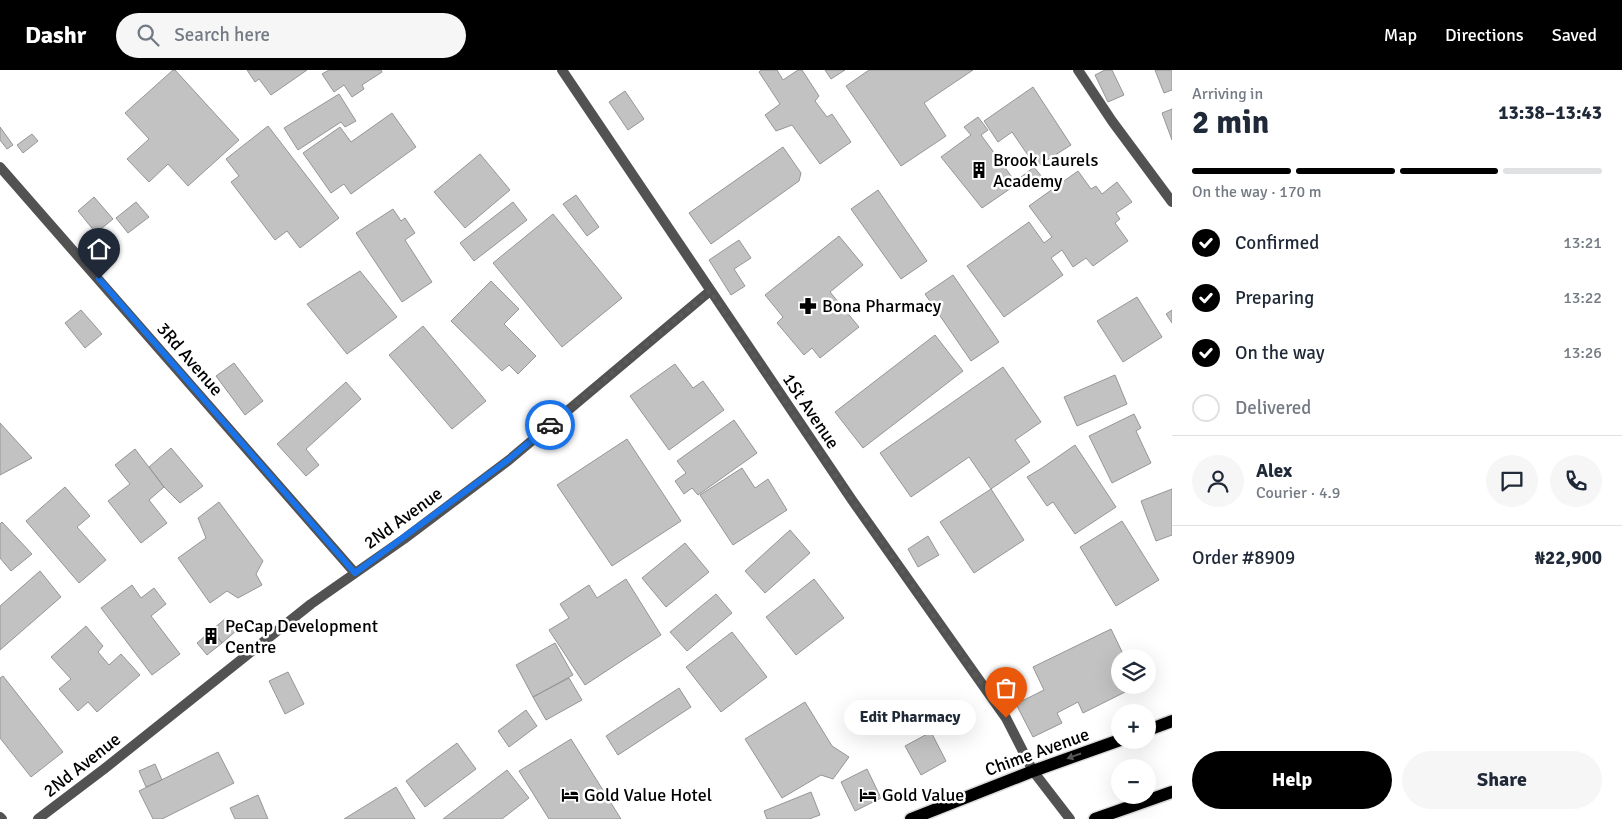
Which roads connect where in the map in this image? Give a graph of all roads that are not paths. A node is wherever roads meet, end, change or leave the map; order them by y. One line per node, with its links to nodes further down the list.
1 (562, 70): 5 (street, 1St Avenue)
2 (1078, 70): 4 (street)
3 (0, 167): 6 (street, 3Rd Avenue)
4 (1172, 202)
5 (710, 291): 6 (street, 2Nd Avenue); 10 (street, 1St Avenue)
6 (355, 573): 12 (street, 2Nd Avenue)
7 (1172, 722): 8 (main road)
8 (1156, 727)
9 (1111, 743): 10 (main road, Chime Avenue, one-way to 10)
10 (1033, 771): 13 (main road, Chime Avenue); 14 (street, 1St Avenue)
11 (1172, 792): 15 (main road)
12 (38, 819)
13 (911, 819)
14 (1070, 819)
15 (1095, 819)

